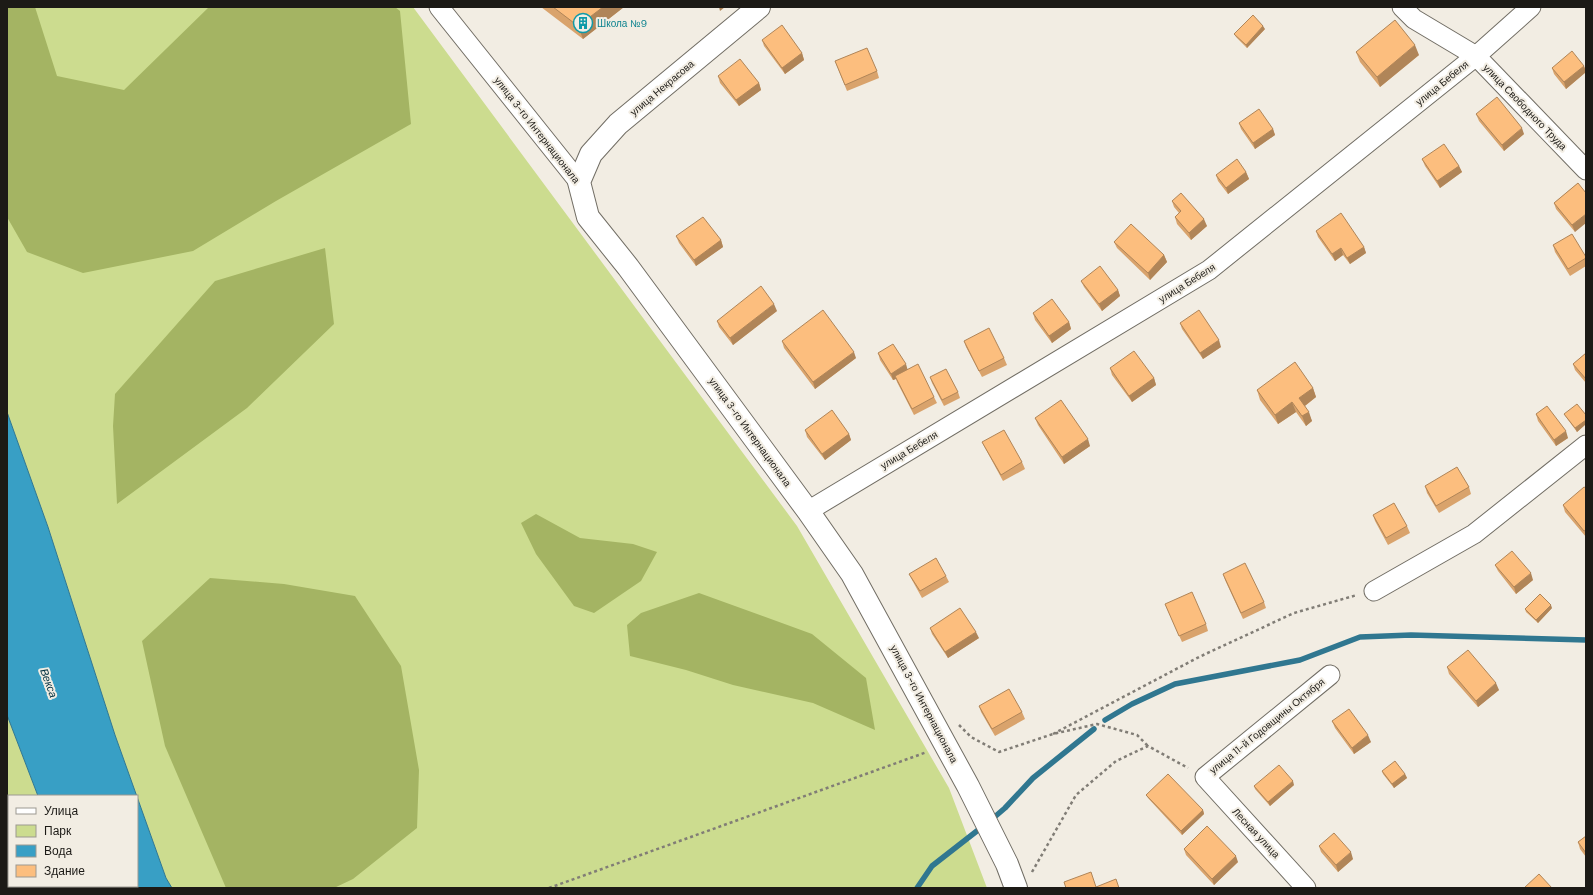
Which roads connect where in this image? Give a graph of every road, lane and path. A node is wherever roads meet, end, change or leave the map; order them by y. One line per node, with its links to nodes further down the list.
1 (439, 7): 7 (street, улица 3-го Интернационала)
2 (759, 7): 7 (street, улица Некрасова)
3 (1402, 7): 5 (street, улица Свободного Труда)
4 (1531, 7): 5 (street, улица Бебеля)
5 (1476, 56): 6 (street, улица Свободного Труда); 9 (street, улица Бебеля)
6 (1586, 170)
7 (579, 182): 9 (street, улица 3-го Интернационала)
8 (1586, 445): 10 (street)
9 (808, 511): 14 (street, улица 3-го Интернационала)
10 (1374, 591): 13 (path)
11 (1330, 675): 16 (street, улица 11-й Годовщины Октября)
12 (955, 721): 13 (path)
13 (1053, 734): 15 (path)
14 (946, 745): 17 (street, улица 3-го Интернационала); 18 (path)
15 (1148, 746): 16 (path); 17 (path)
16 (1205, 777): 19 (street, Лесная улица)
17 (1023, 882)
18 (548, 888)
19 (1306, 888)

